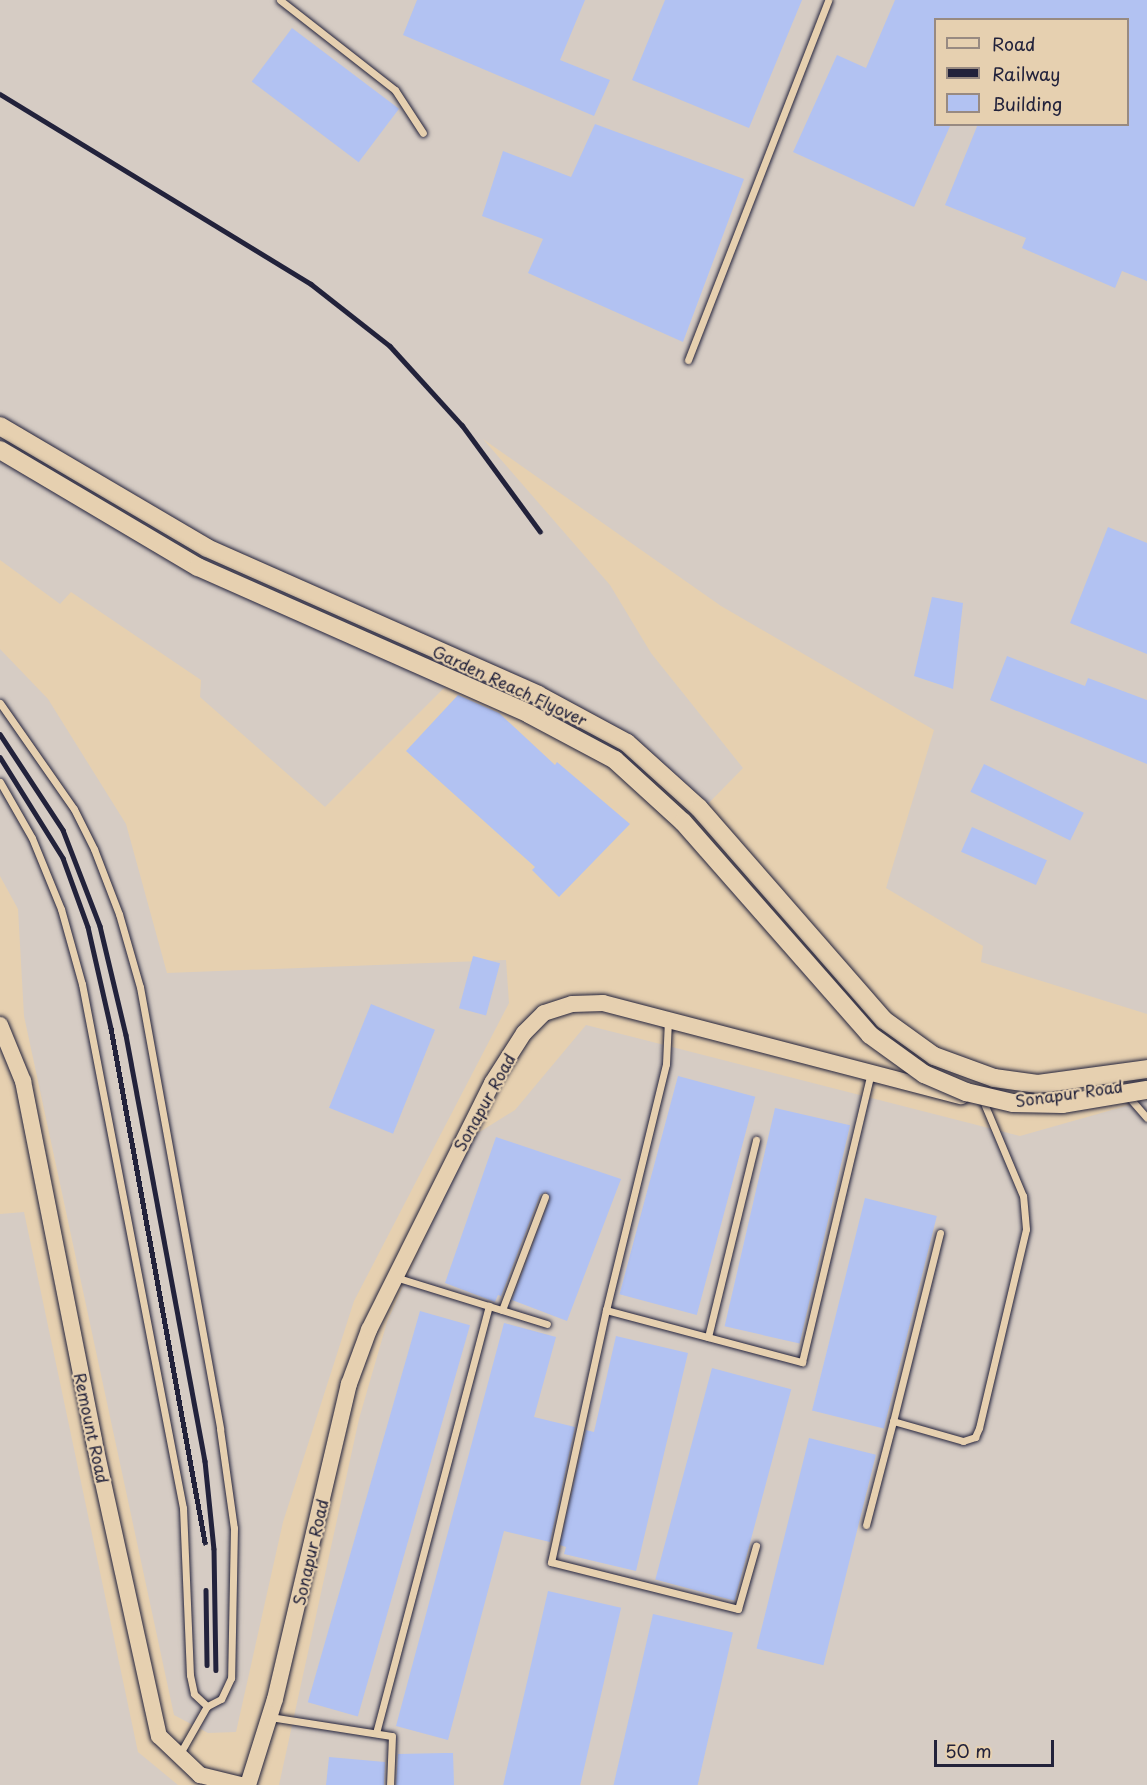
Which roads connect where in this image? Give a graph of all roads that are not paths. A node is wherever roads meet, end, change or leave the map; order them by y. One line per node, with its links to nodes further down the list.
1 (280, 0): 3 (lane)
2 (828, 0): 4 (lane)
3 (423, 134)
4 (688, 360)
5 (0, 426): 11 (main road, Garden Reach Flyover)
6 (0, 450): 15 (main road, Garden Reach Flyover, bridge)
7 (0, 703): 30 (lane)
8 (0, 782): 30 (lane)
9 (668, 1020): 12 (street, Sonapur Road); 21 (street, Sonapur Road); 24 (lane)
10 (0, 1025): 33 (street, Remount Road)
11 (1147, 1069)
12 (872, 1072): 16 (street, Sonapur Road); 26 (lane)
13 (1147, 1081): 14 (street, Sonapur Road)
14 (1118, 1087): 16 (street, Sonapur Road); 17 (lane)
15 (1147, 1090)
16 (984, 1102): 27 (lane)
17 (1147, 1118)
18 (756, 1140): 26 (lane)
19 (545, 1197): 23 (lane)
20 (940, 1233): 27 (lane)
21 (394, 1276): 22 (lane); 31 (street, Sonapur Road)
22 (489, 1306): 23 (lane); 32 (lane)
23 (502, 1310): 25 (lane)
24 (606, 1311): 26 (lane); 29 (lane)
25 (547, 1324)
26 (708, 1337)
27 (893, 1421): 28 (lane)
28 (866, 1525)
29 (756, 1545)
30 (207, 1706): 33 (lane)
31 (270, 1717): 32 (lane); 35 (street, Sonapur Road)
32 (376, 1733): 36 (lane)
33 (179, 1755): 34 (street, Remount Road)
34 (241, 1785)
35 (248, 1785)
36 (390, 1785)

